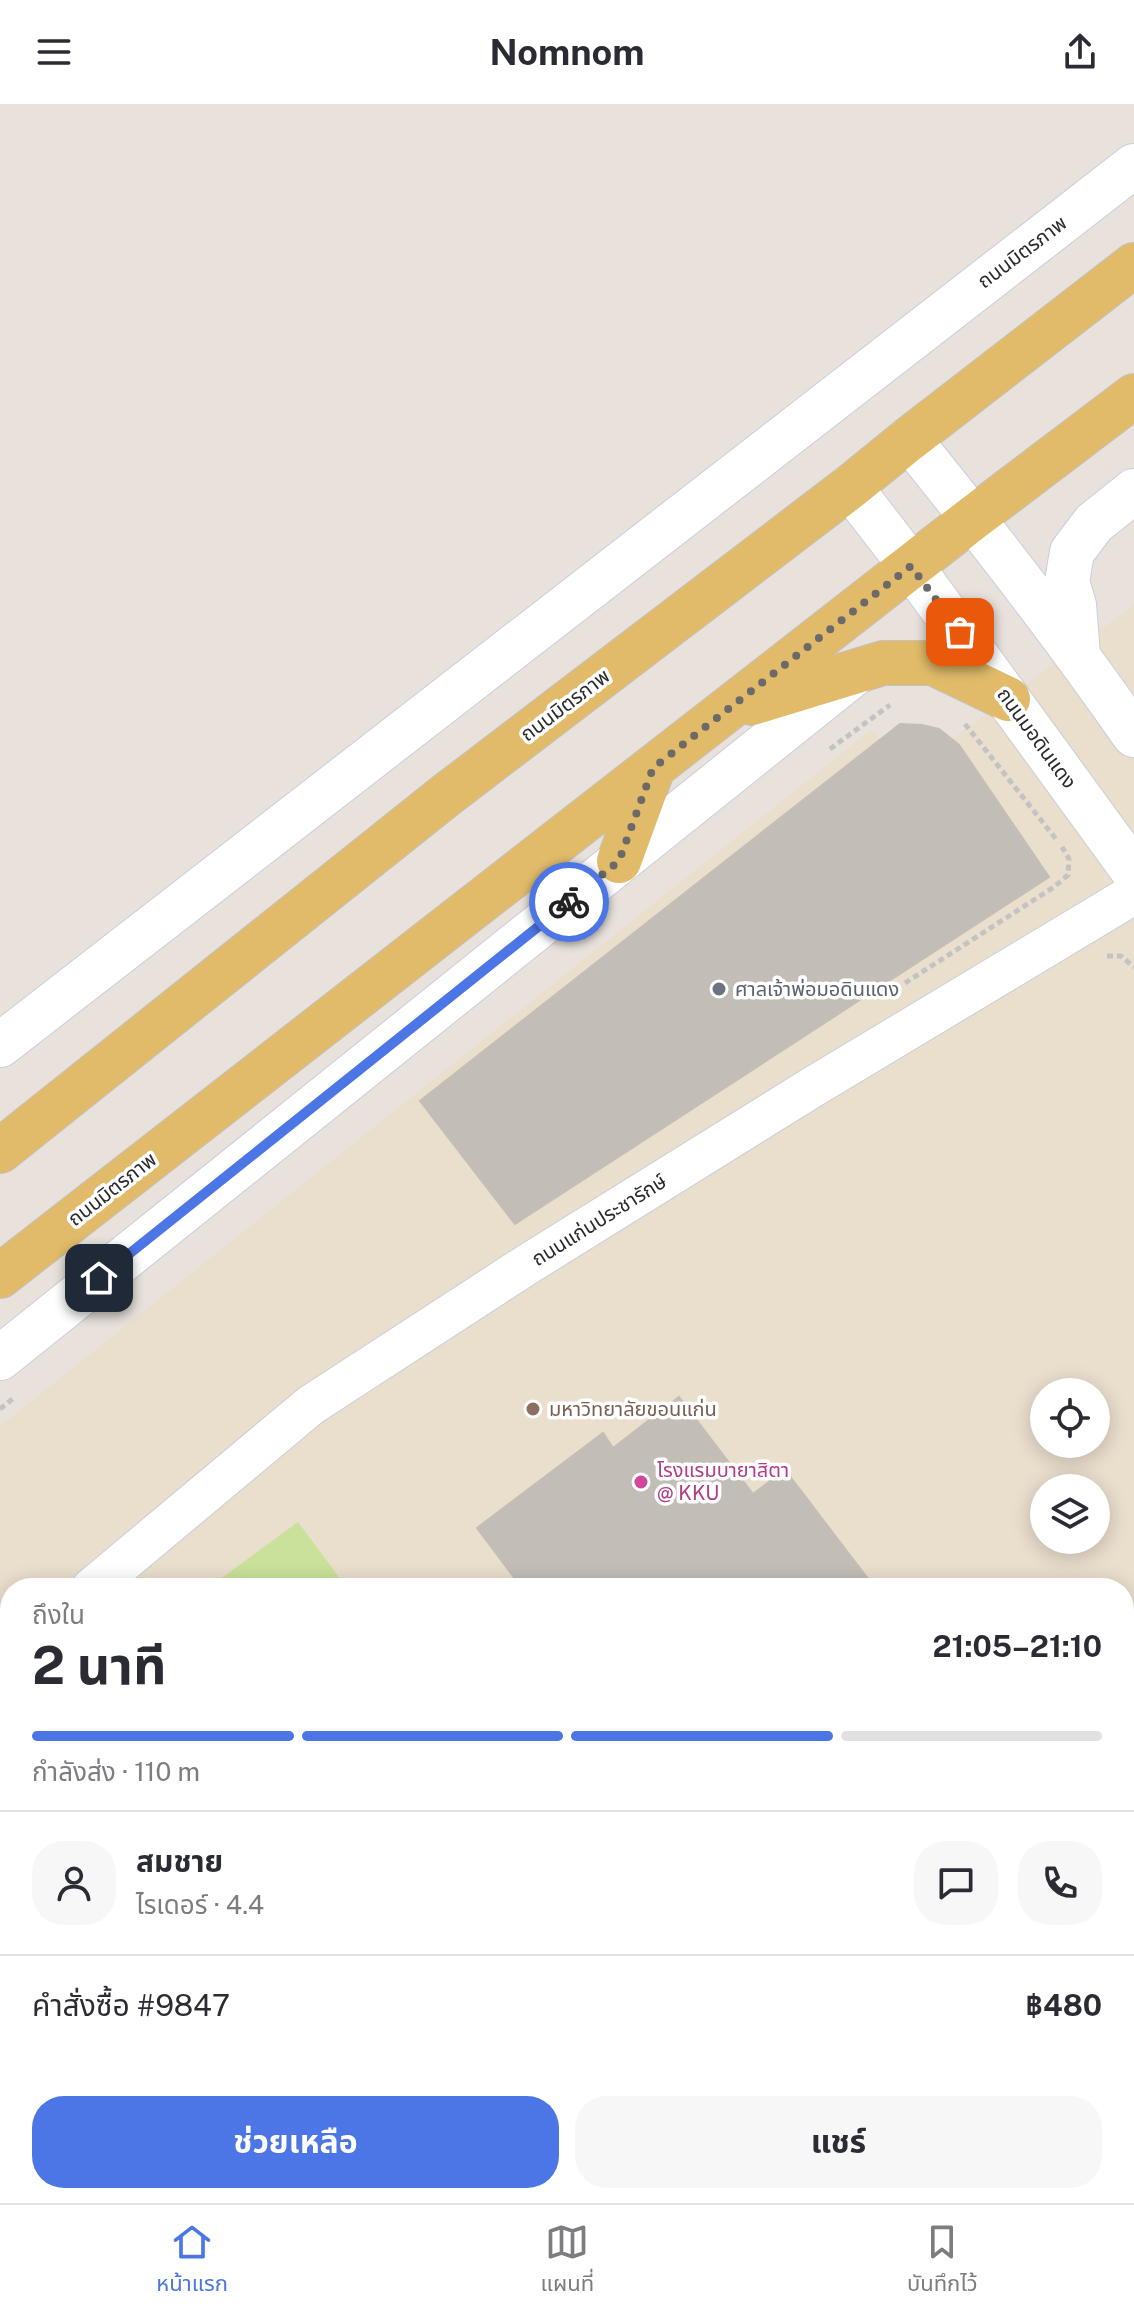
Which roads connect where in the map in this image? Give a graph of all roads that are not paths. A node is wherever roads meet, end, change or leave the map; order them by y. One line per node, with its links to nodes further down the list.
1 (1134, 166): 18 (main road, ถนนมิตรภาพ)
2 (1134, 265): 4 (main road, ถนนมิตรภาพ)
3 (1134, 396): 7 (main road, ถนนมิตรภาพ)
4 (909, 439): 5 (main road, ถนนมิตรภาพ); 7 (main road)
5 (850, 487): 8 (main road, ถนนมอดินแดง); 19 (main road, ถนนมิตรภาพ)
6 (1134, 491): 9 (main road)
7 (973, 518): 8 (main road, ถนนมิตรภาพ); 9 (main road)
8 (911, 566): 11 (main road, ถนนมอดินแดง); 12 (main road, ถนนมิตรภาพ)
9 (1078, 655): 13 (main road)
10 (856, 672): 11 (main road); 12 (main road); 15 (main road)
11 (1008, 699): 16 (main road, ถนนมอดินแดง)
12 (727, 711): 14 (main road, ถนนมิตรภาพ)
13 (1134, 735)
14 (653, 768): 15 (main road); 20 (main road, ถนนมิตรภาพ)
15 (619, 861): 21 (main road)
16 (1134, 872)
17 (1134, 894): 22 (street, ถนนแก่นประชารักษ์)
18 (0, 1045)
19 (0, 1151)
20 (0, 1276)
21 (12, 1374)
22 (104, 1578)

